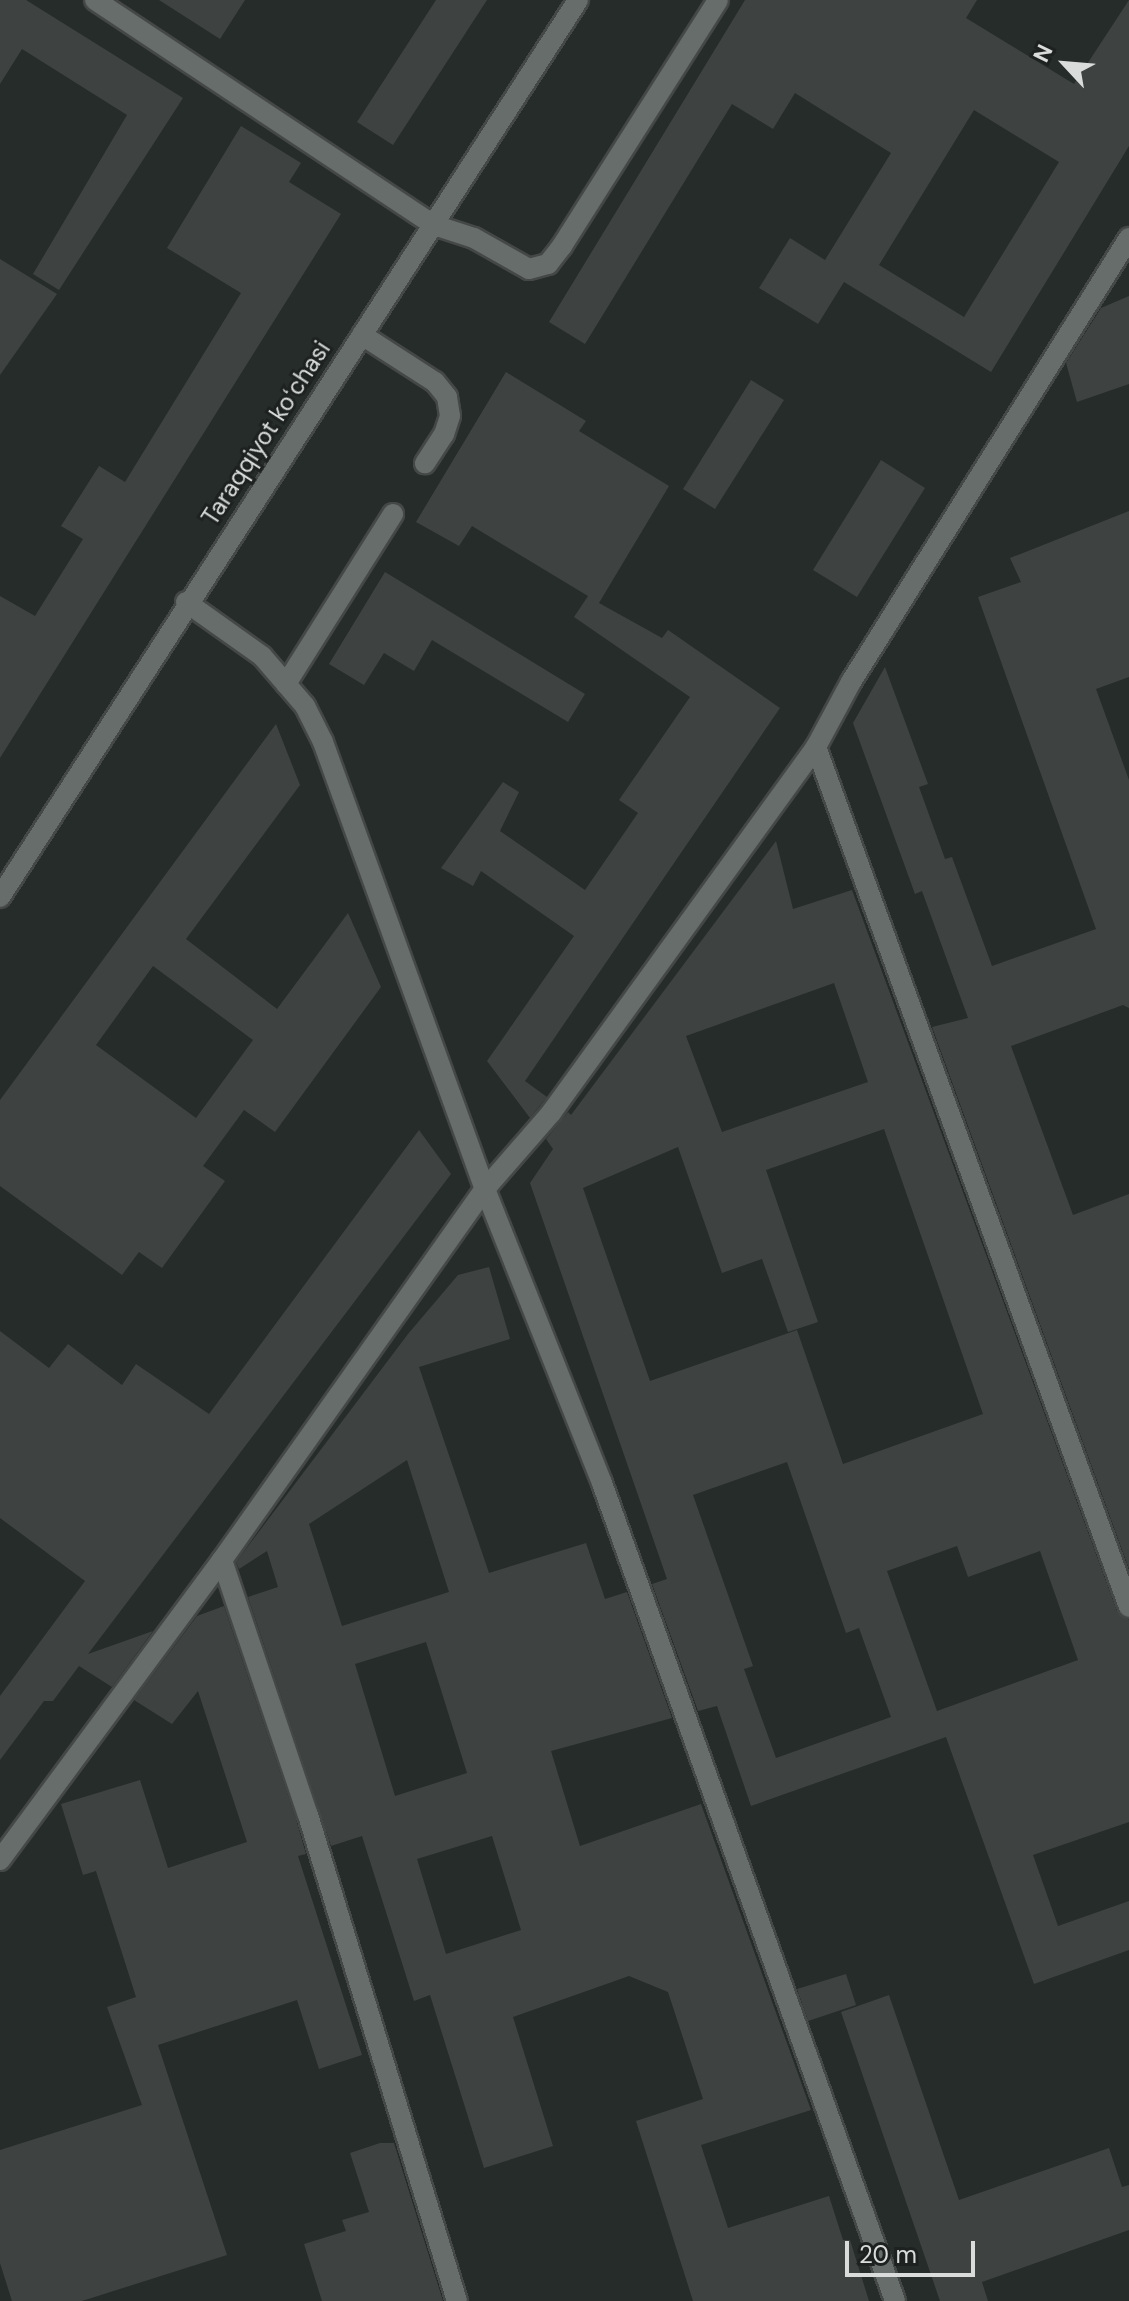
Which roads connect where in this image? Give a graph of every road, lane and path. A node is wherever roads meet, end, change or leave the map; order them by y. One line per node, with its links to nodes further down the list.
1 (95, 0): 4 (street)
2 (578, 0): 4 (street, Taraqqiyot koʻchasi)
3 (718, 0): 4 (street)
4 (434, 225): 6 (street, Taraqqiyot koʻchasi)
5 (1126, 251): 11 (street)
6 (362, 335): 7 (street); 9 (street, Taraqqiyot koʻchasi)
7 (425, 463)
8 (393, 514): 10 (street)
9 (186, 602): 10 (street); 12 (street, Taraqqiyot koʻchasi)
10 (286, 684): 13 (street)
11 (816, 747): 13 (street); 15 (street)
12 (0, 897)
13 (485, 1189): 14 (street); 18 (street)
14 (222, 1560): 16 (street); 17 (street)
15 (1129, 1607)
16 (0, 1860)
17 (457, 2301)
18 (895, 2301)

